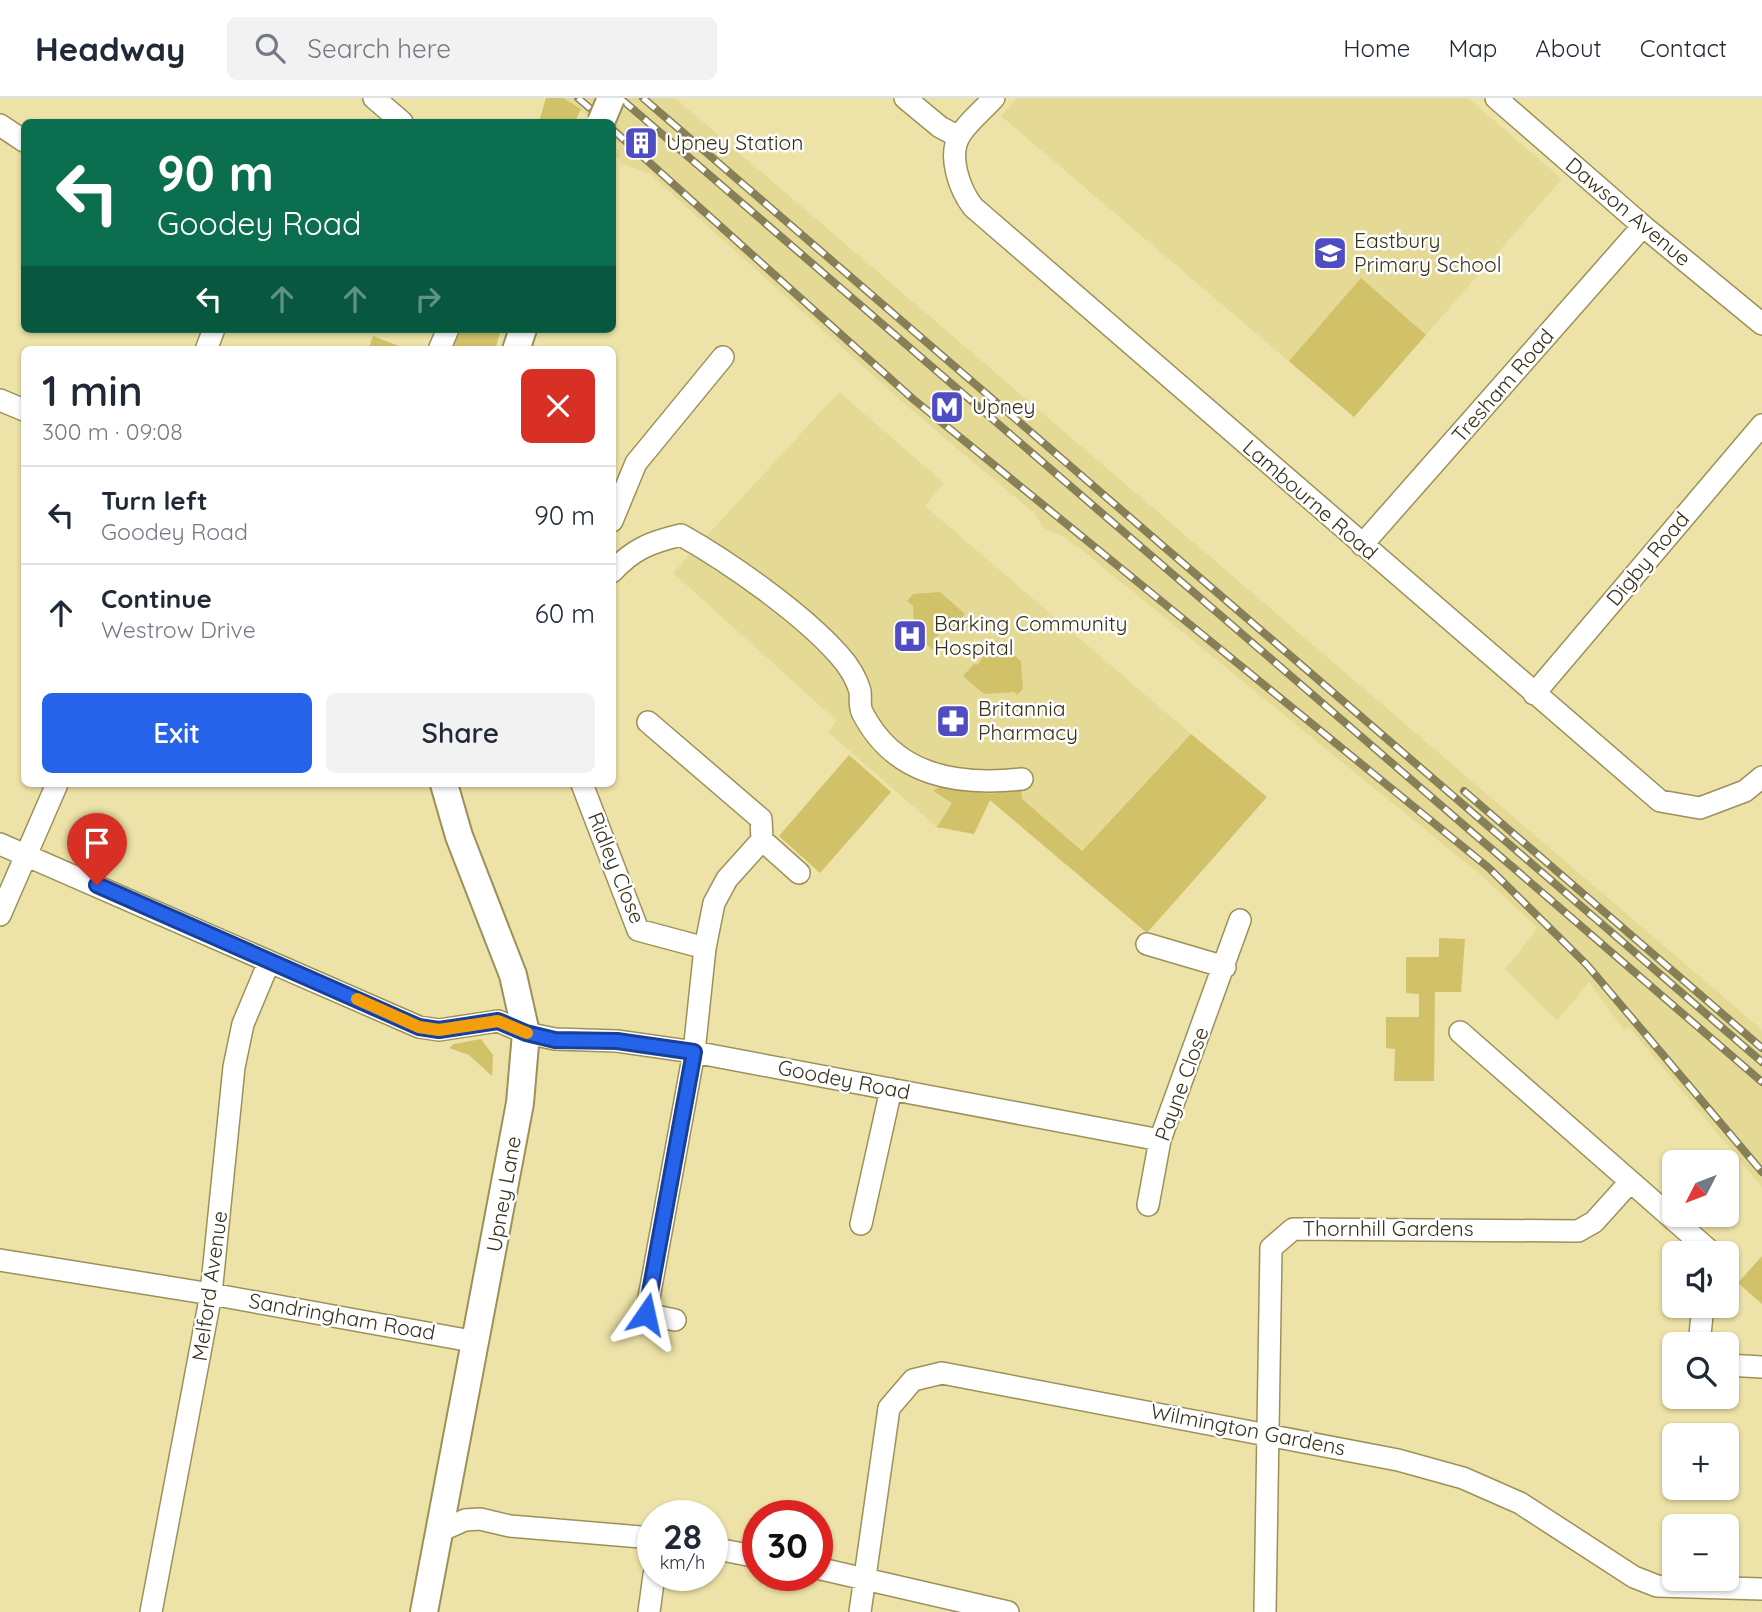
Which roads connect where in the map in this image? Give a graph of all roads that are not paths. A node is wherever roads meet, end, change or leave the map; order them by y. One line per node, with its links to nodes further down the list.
1 (374, 98): 6 (street)
2 (611, 98): 7 (street, bridge)
3 (905, 98): 9 (street)
4 (994, 98): 9 (street)
5 (1496, 98): 11 (street, Dawson Avenue)
6 (398, 119)
7 (602, 119)
8 (0, 125): 10 (street)
9 (958, 137): 19 (street, Lambourne Road)
10 (21, 139)
11 (1643, 226): 12 (street, Dawson Avenue); 19 (street, Tresham Road)
12 (1762, 324)
13 (723, 358): 17 (street)
14 (0, 400): 15 (street)
15 (21, 409)
16 (1762, 425): 21 (street, Digby Road)
17 (616, 515)
18 (616, 535): 20 (street)
19 (1362, 545): 21 (street, Lambourne Road)
20 (620, 564): 24 (street)
21 (1534, 694): 23 (street, Lambourne Road)
22 (648, 722): 28 (street)
23 (1762, 777)
24 (1022, 779)
25 (56, 787): 30 (street)
26 (445, 787): 39 (street, Upney Lane)
27 (583, 787): 35 (street, Ridley Close)
28 (762, 840): 31 (street); 35 (street)
29 (0, 844): 30 (street, Goodey Road)
30 (27, 856): 32 (street); 36 (street, Goodey Road)
31 (799, 873)
32 (0, 915)
33 (1240, 920): 37 (street, Payne Close)
34 (1147, 944): 37 (street)
35 (705, 947): 40 (street)
36 (269, 962): 39 (street, Goodey Road); 48 (street, Melford Avenue)
37 (1225, 967): 42 (street, Payne Close)
38 (1461, 1032): 43 (street)
39 (526, 1033): 40 (street, Goodey Road); 50 (street, Upney Lane)
40 (694, 1052): 41 (street, Goodey Road); 49 (street)
41 (891, 1089): 42 (street, Goodey Road); 45 (street)
42 (1160, 1140): 44 (street, Payne Close)
43 (1630, 1182): 46 (street); 53 (street, Thornhill Gardens)
44 (1148, 1205)
45 (861, 1224)
46 (1698, 1241)
47 (0, 1260): 48 (street, Sandringham Road)
48 (211, 1294): 50 (street, Sandringham Road); 60 (street, Melford Avenue)
49 (675, 1320)
50 (477, 1342): 54 (street, Upney Lane)
51 (1739, 1366): 52 (street)
52 (1762, 1367)
53 (1266, 1434): 57 (street, Wilmington Gardens); 58 (street, Wilmington Gardens); 65 (street, Thornhill Gardens)
54 (440, 1531): 55 (street); 61 (street, Upney Lane)
55 (637, 1537)
56 (833, 1571): 57 (street)
57 (863, 1577): 63 (street, Wilmington Gardens); 64 (street)
58 (1762, 1590)
59 (652, 1591): 62 (street)
60 (151, 1612)
61 (424, 1612)
62 (649, 1612)
63 (860, 1612)
64 (1008, 1612)
65 (1265, 1612)

